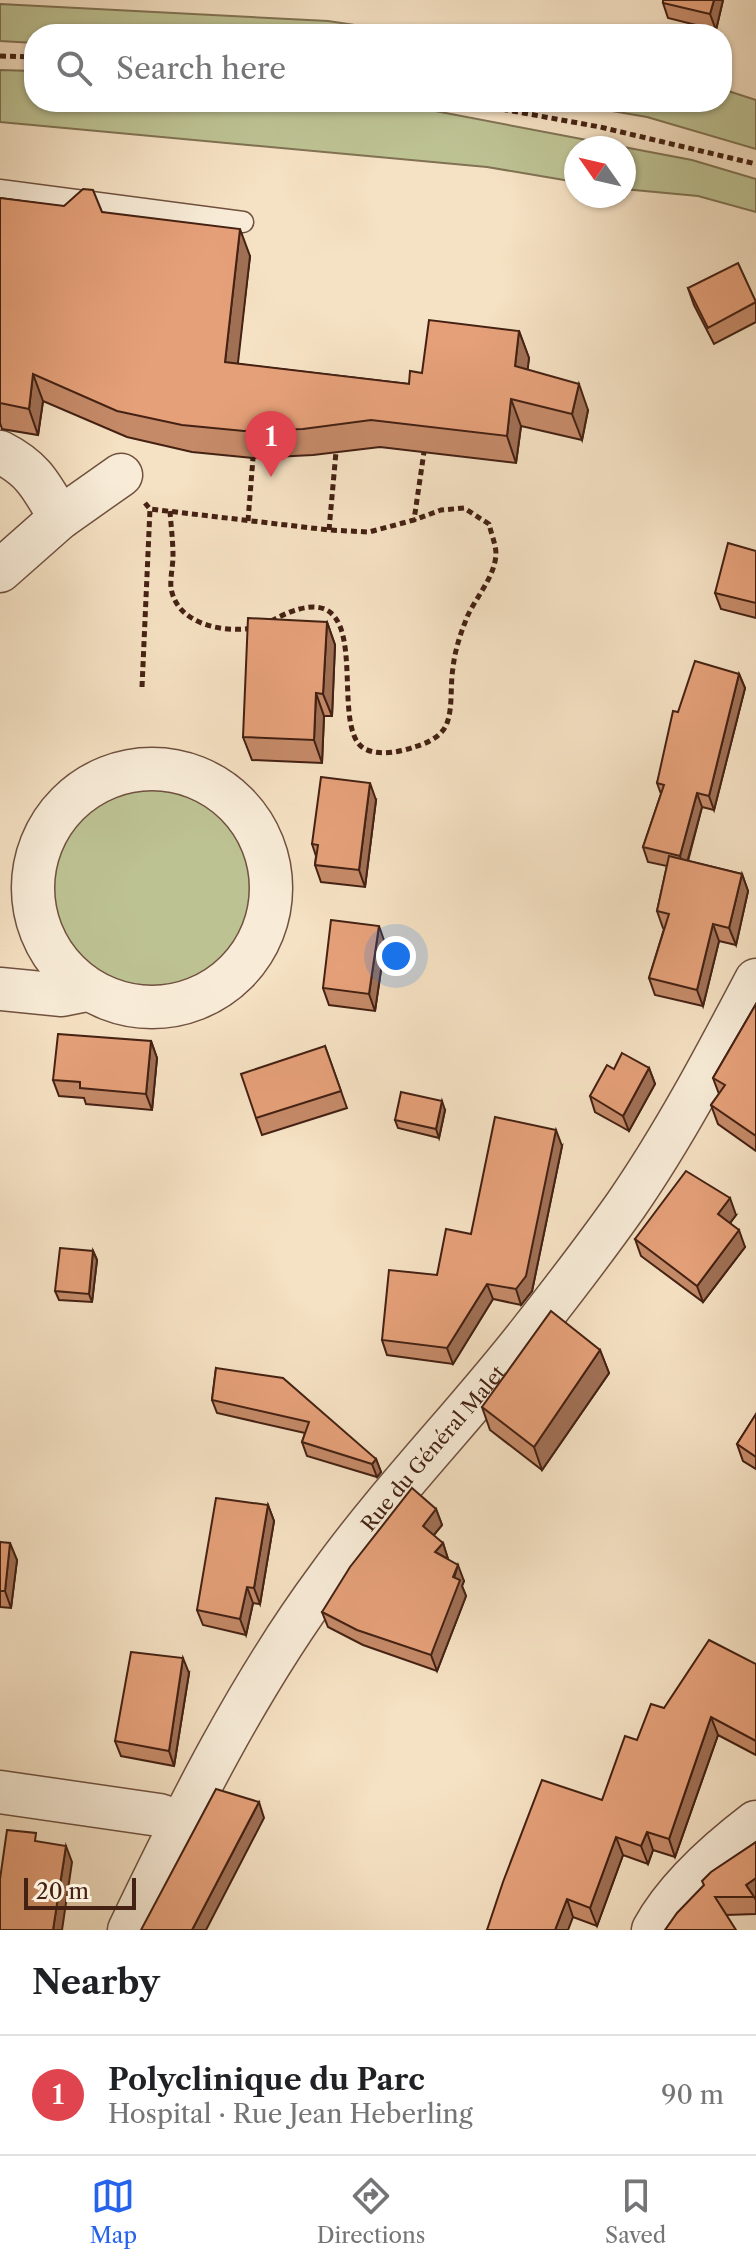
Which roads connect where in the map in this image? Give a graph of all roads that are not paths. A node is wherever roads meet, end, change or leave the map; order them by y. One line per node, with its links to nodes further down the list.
1 (0, 190): 2 (lane)
2 (243, 222)
3 (0, 452): 5 (street)
4 (121, 475): 5 (street)
5 (60, 518): 6 (street)
6 (0, 571)
7 (756, 980): 11 (street, Rue du Général Malet)
8 (0, 989): 9 (street)
9 (87, 990): 9 (street)
10 (0, 1792): 11 (street)
11 (181, 1822): 13 (street, Rue du Général Malet)
12 (756, 1823): 14 (street)
13 (129, 1930)
14 (654, 1930)

